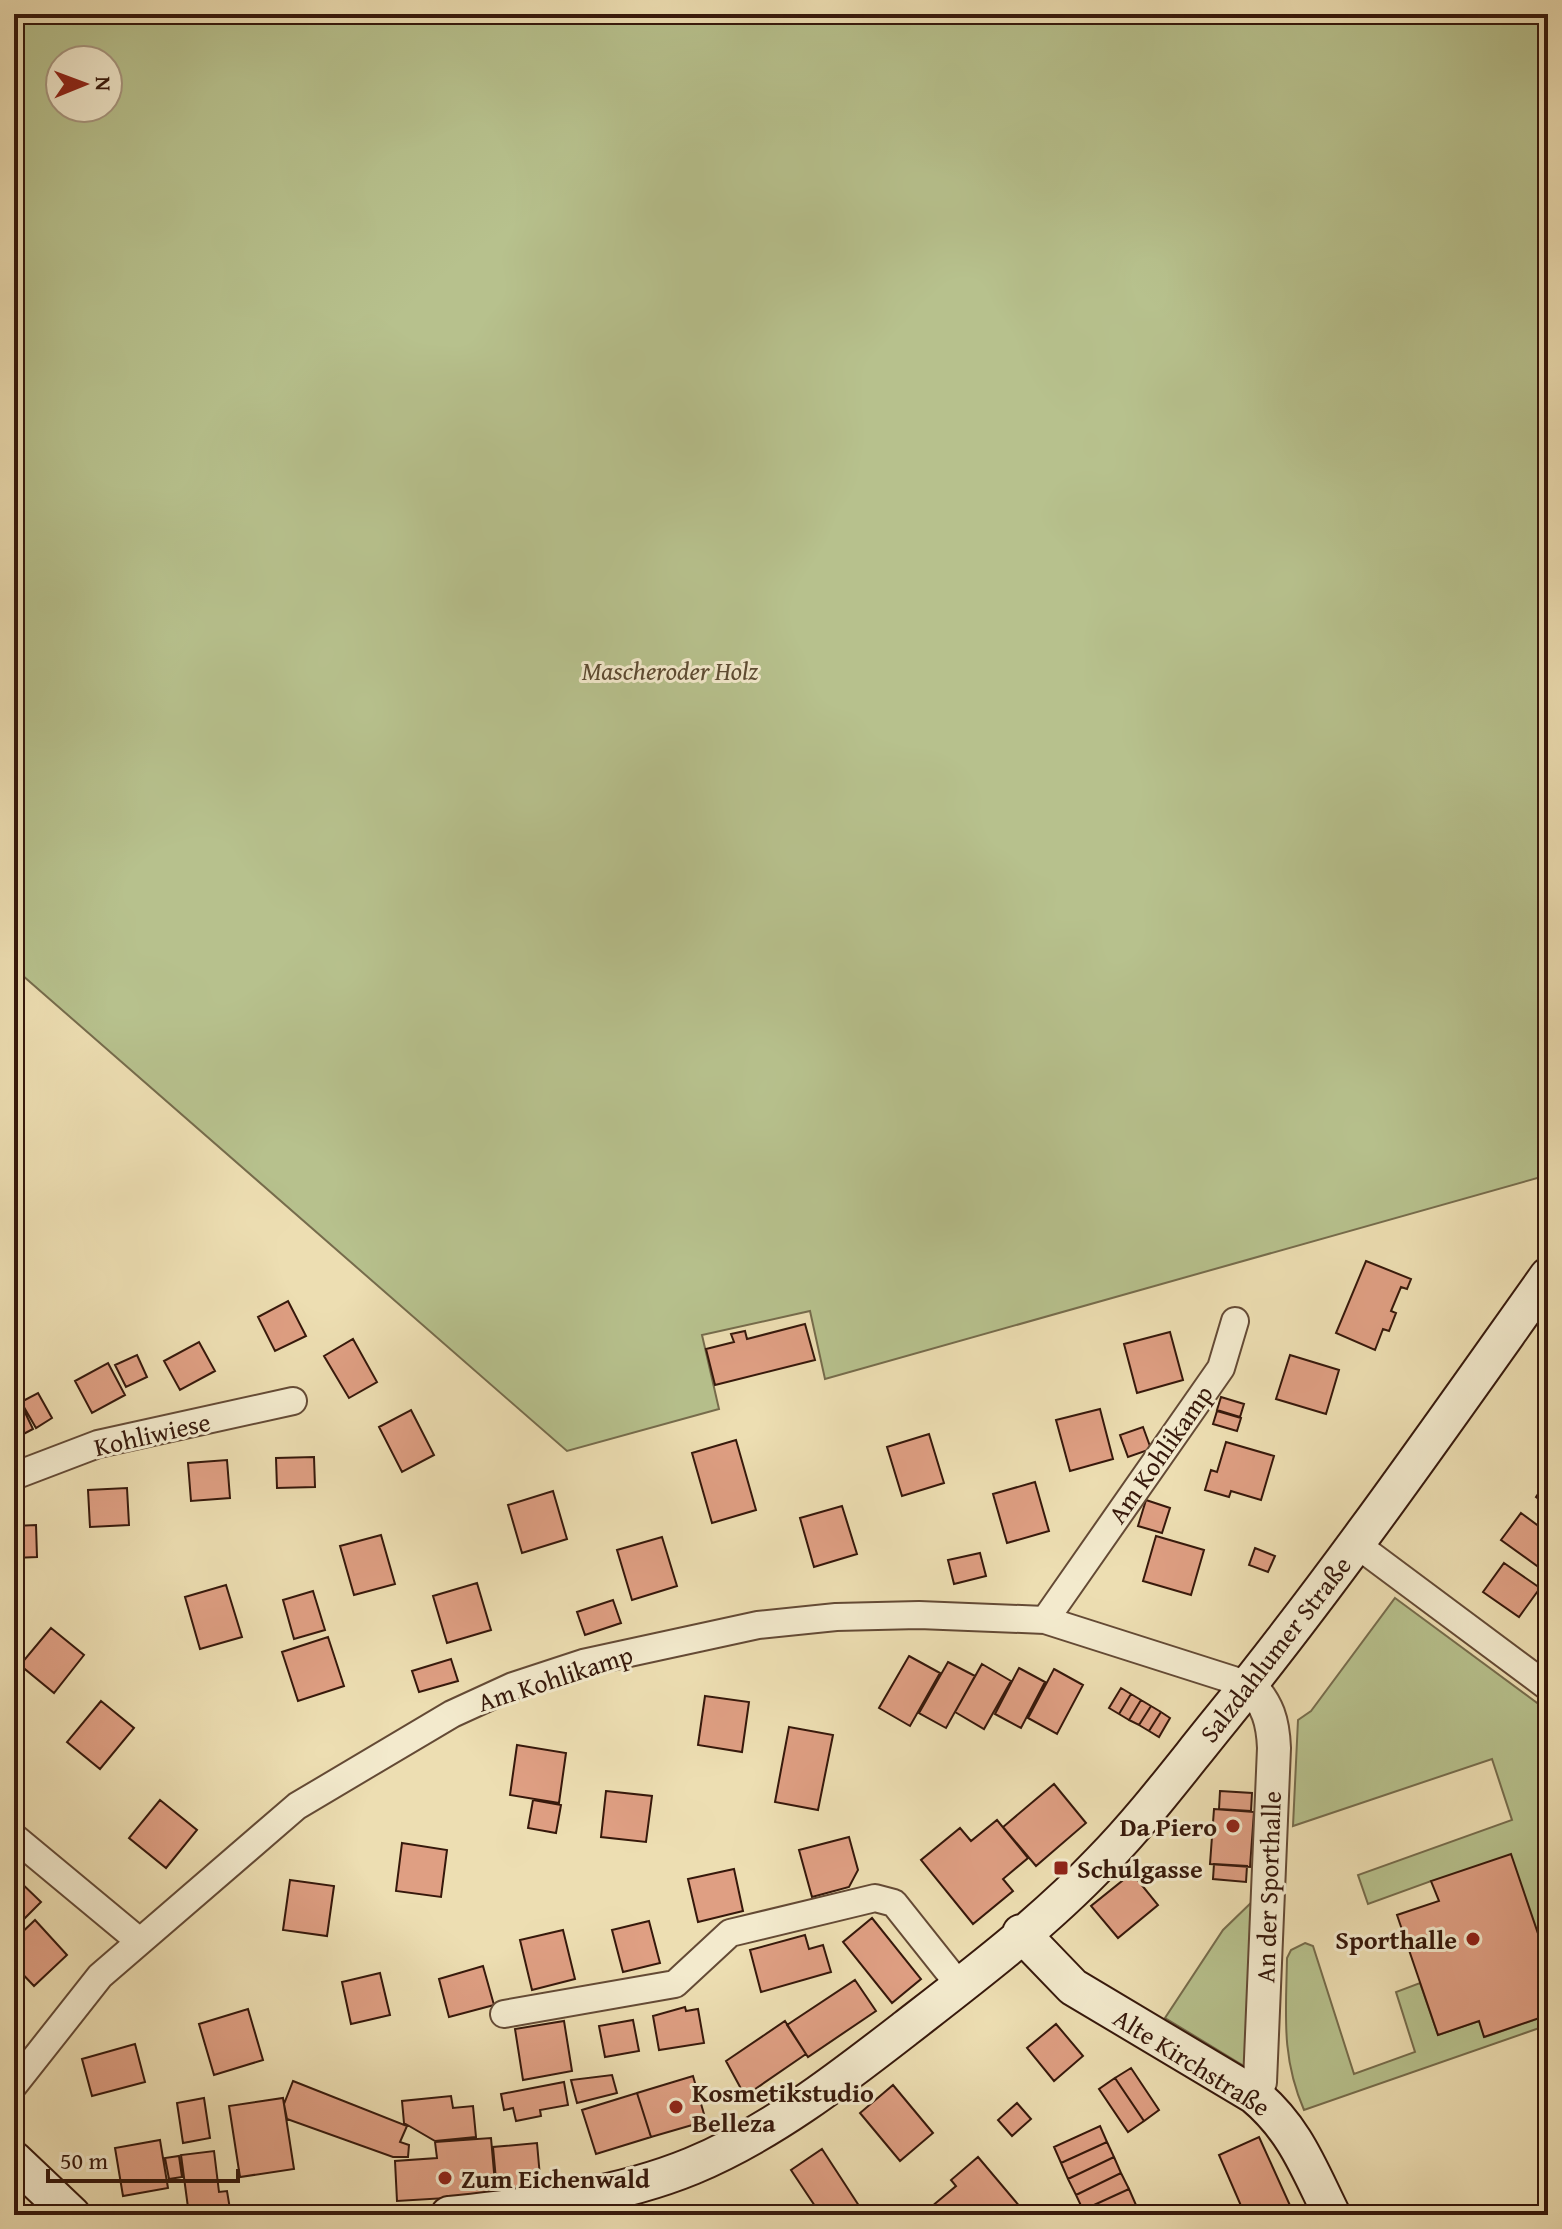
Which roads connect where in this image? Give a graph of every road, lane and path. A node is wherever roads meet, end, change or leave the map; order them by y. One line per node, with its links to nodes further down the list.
1 (1548, 1276): 5 (main road, Salzdahlumer Straße)
2 (1235, 1321): 6 (street, Am Kohlikamp)
3 (293, 1401): 4 (street, Kohliwiese)
4 (14, 1476)
5 (1356, 1544): 7 (main road, Salzdahlumer Straße); 8 (street)
6 (1045, 1620): 7 (street, Am Kohlikamp); 11 (street, Am Kohlikamp)
7 (1249, 1685): 10 (main road, Salzdahlumer Straße); 15 (street, An der Sporthalle)
8 (1548, 1687)
9 (14, 1837): 11 (street)
10 (1021, 1933): 12 (main road, Salzdahlumer Straße); 15 (main road, Alte Kirchstraße)
11 (138, 1940): 14 (street, Am Kohlikamp)
12 (960, 1986): 13 (street); 18 (main road, Salzdahlumer Straße)
13 (504, 2014)
14 (14, 2085)
15 (1254, 2095): 19 (main road, Alte Kirchstraße)
16 (14, 2160): 17 (main road)
17 (72, 2215)
18 (449, 2215)
19 (1332, 2215)

